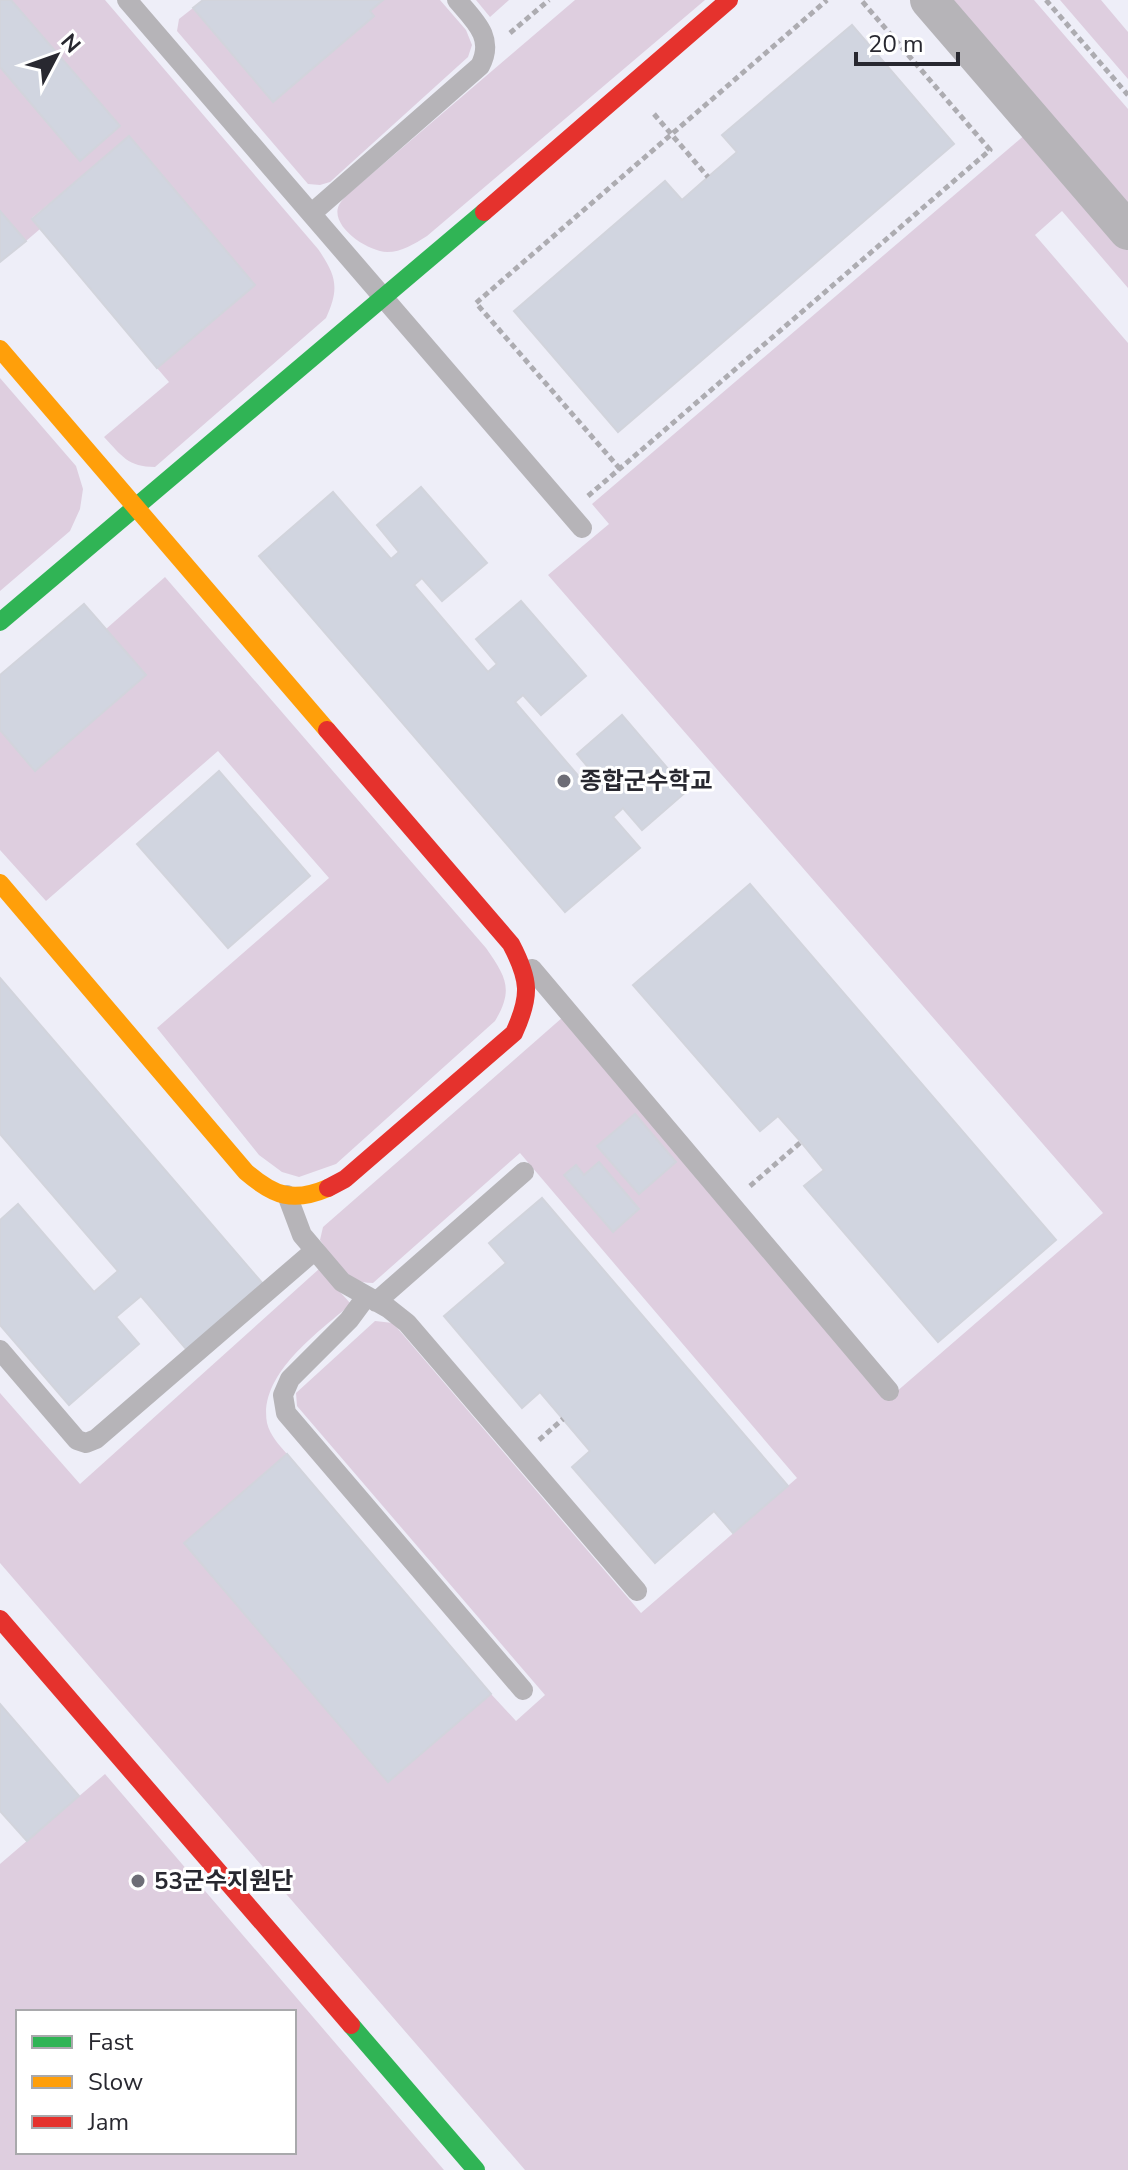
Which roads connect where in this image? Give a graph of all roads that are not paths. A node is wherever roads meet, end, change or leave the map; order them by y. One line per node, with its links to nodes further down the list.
1 (127, 0): 5 (lane)
2 (457, 0): 5 (lane)
3 (729, 0): 7 (street)
4 (929, 0): 6 (street)
5 (312, 213): 7 (lane)
6 (1128, 231)
7 (385, 297): 9 (street); 10 (lane)
8 (0, 349): 9 (street)
9 (136, 508): 11 (street); 13 (street)
10 (576, 520)
11 (0, 622)
12 (0, 883): 15 (street)
13 (511, 944): 15 (street); 19 (lane)
14 (524, 1172): 17 (lane)
15 (287, 1195): 16 (lane)
16 (314, 1251): 17 (lane); 18 (lane)
17 (371, 1300): 20 (lane); 22 (lane)
18 (0, 1350)
19 (889, 1391)
20 (637, 1591)
21 (0, 1619): 23 (street)
22 (523, 1690)
23 (476, 2170)

